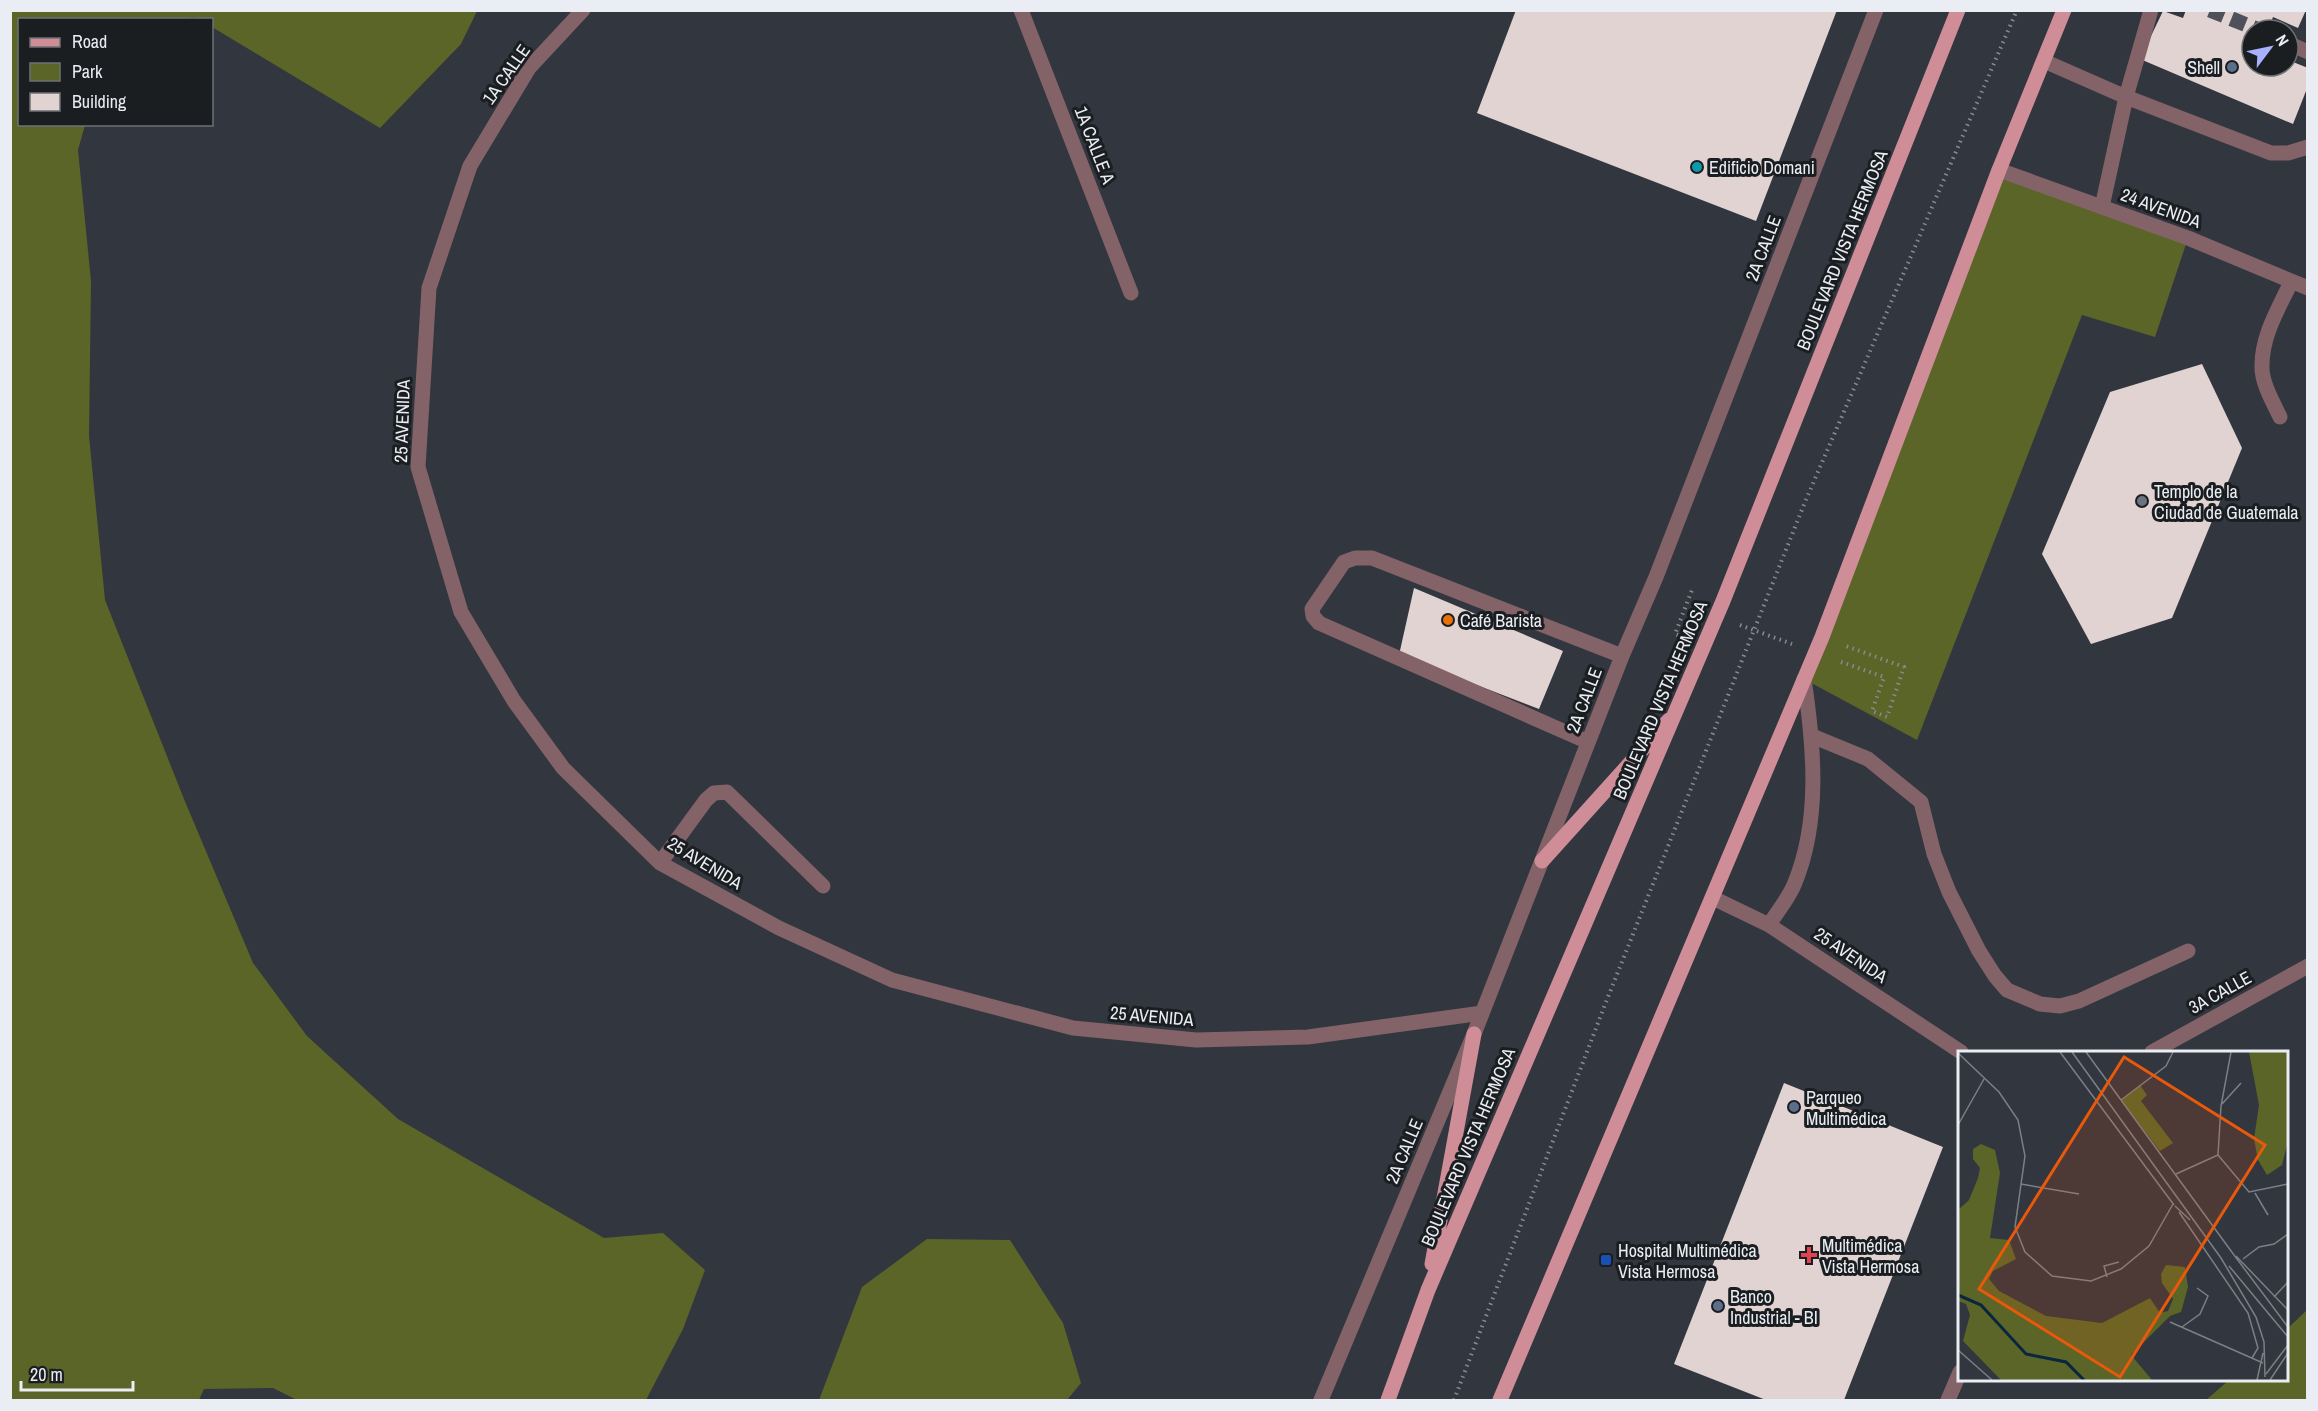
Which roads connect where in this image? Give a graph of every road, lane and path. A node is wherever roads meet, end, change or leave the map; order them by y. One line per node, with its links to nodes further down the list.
1 (583, 10): 11 (street, 1A CALLE)
2 (1021, 10): 16 (street, 1A CALLE A)
3 (1876, 10): 18 (street, 2A CALLE)
4 (1958, 10): 20 (main road, BOULEVARD VISTA HERMOSA)
5 (2017, 10): 44 (path)
6 (2064, 10): 8 (main road)
7 (2151, 10): 9 (street)
8 (2044, 61): 9 (street); 12 (main road)
9 (2126, 97): 10 (street); 13 (street)
10 (2307, 147)
11 (470, 166): 30 (street, 25 AVENIDA)
12 (1999, 170): 13 (street, 24 AVENIDA); 22 (main road)
13 (2102, 207): 14 (street, 24 AVENIDA)
14 (2290, 282): 15 (street, 24 AVENIDA); 17 (street)
15 (2307, 287)
16 (1131, 293)
17 (2280, 417)
18 (1656, 577): 19 (path); 23 (street, 2A CALLE)
19 (1692, 590): 20 (path); 21 (path)
20 (1723, 602): 26 (main road, BOULEVARD VISTA HERMOSA)
21 (1687, 603)
22 (1822, 637): 24 (path); 25 (main road)
23 (1622, 656): 28 (street, 2A CALLE); 28 (street)
24 (1884, 677)
25 (1804, 679): 27 (street); 32 (main road)
26 (1677, 711): 29 (main road); 40 (main road, BOULEVARD VISTA HERMOSA)
27 (1812, 736): 33 (street); 34 (street)
28 (1588, 742): 29 (street, 2A CALLE)
29 (1542, 861): 36 (street, 2A CALLE)
30 (660, 863): 31 (street); 36 (street, 25 AVENIDA)
31 (823, 886)
32 (1713, 898): 33 (street, 25 AVENIDA); 45 (main road)
33 (1769, 925): 38 (street, 25 AVENIDA)
34 (2188, 951)
35 (2307, 966): 39 (street, 3A CALLE)
36 (1482, 1013): 37 (street, 2A CALLE)
37 (1474, 1034): 40 (main road); 42 (street, 2A CALLE)
38 (1958, 1051)
39 (2156, 1051)
40 (1428, 1290): 43 (main road, BOULEVARD VISTA HERMOSA)
41 (1958, 1375): 46 (street)
42 (1321, 1401)
43 (1388, 1401)
44 (1454, 1401)
45 (1500, 1401)
46 (1948, 1401)

